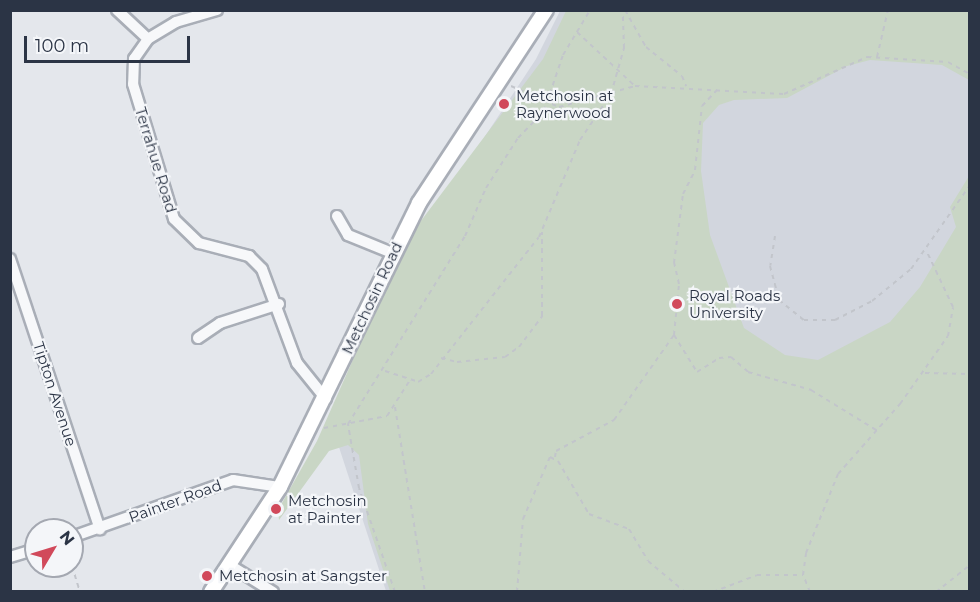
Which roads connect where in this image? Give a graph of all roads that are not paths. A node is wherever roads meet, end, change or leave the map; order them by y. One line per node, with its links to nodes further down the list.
1 (117, 10): 4 (street)
2 (217, 10): 4 (street, Terrahue Road)
3 (546, 10): 6 (main road, Metchosin Road)
4 (148, 39): 8 (street, Terrahue Road)
5 (337, 216): 6 (street)
6 (392, 253): 10 (main road, Metchosin Road)
7 (10, 260): 12 (street, Tipton Avenue)
8 (279, 304): 9 (street); 10 (street, Terrahue Road)
9 (198, 338)
10 (326, 399): 11 (main road, Metchosin Road)
11 (280, 487): 12 (street, Painter Road); 14 (main road, Metchosin Road)
12 (100, 528): 13 (street, Painter Road)
13 (84, 533)
14 (228, 564): 15 (main road, Metchosin Road); 16 (street)
15 (211, 591)
16 (273, 591)

